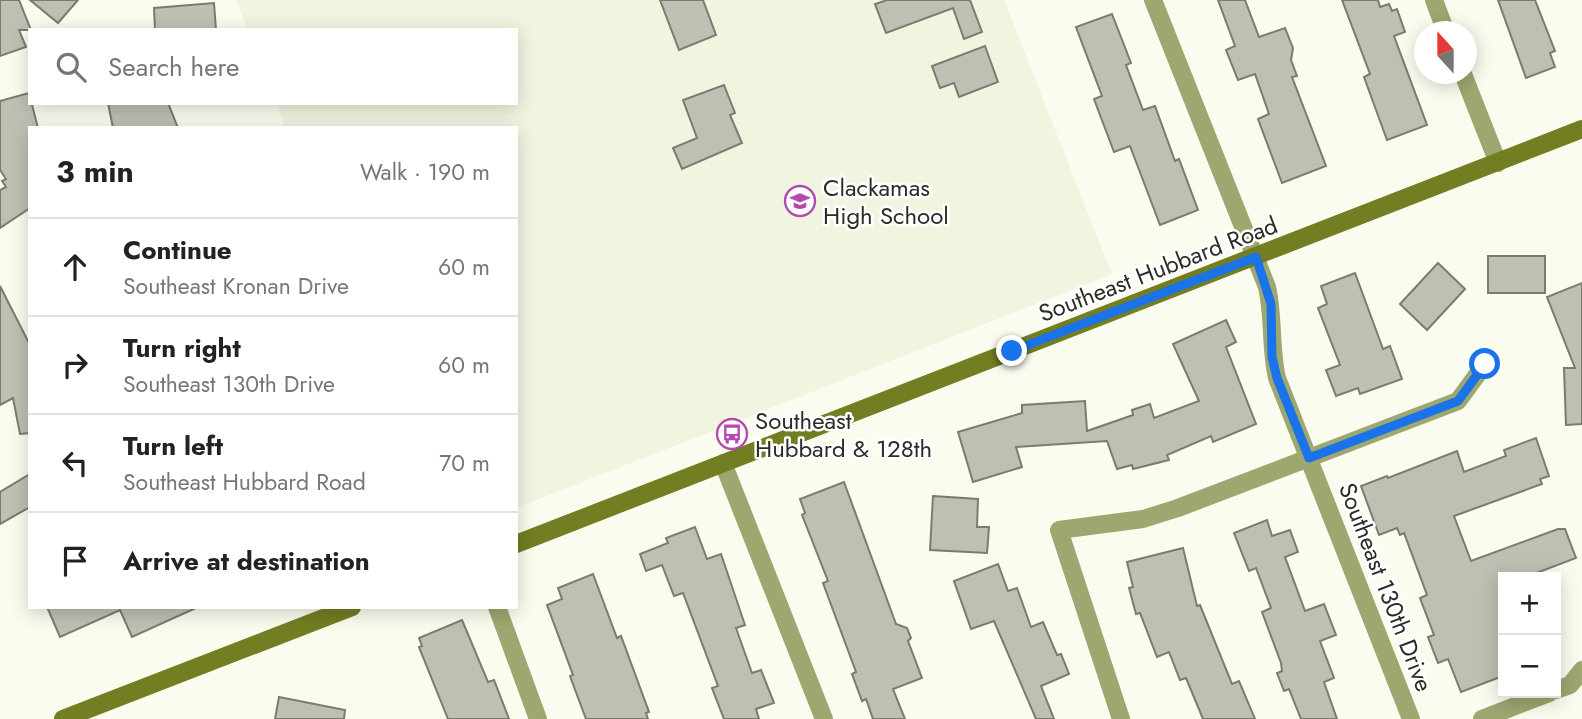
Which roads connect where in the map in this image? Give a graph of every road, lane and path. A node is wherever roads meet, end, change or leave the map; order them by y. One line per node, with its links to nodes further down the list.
1 (1153, 0): 7 (street, Southeast 130th Drive)
2 (1434, 0): 3 (street)
3 (1442, 21)
4 (1467, 84): 6 (street)
5 (1582, 129): 6 (main road, Southeast Hubbard Road)
6 (1499, 163): 7 (main road, Southeast Hubbard Road)
7 (1256, 257): 9 (street, Southeast 130th Drive); 10 (main road, Southeast Hubbard Road)
8 (1485, 364): 9 (street)
9 (1309, 458): 20 (street); 21 (street, Southeast 130th Drive)
10 (723, 463): 11 (main road, Southeast Hubbard Road); 19 (street)
11 (518, 543)
12 (347, 609): 17 (main road)
13 (498, 609): 18 (street)
14 (1582, 670): 15 (street)
15 (1561, 688)
16 (1536, 698): 22 (street)
17 (63, 719)
18 (538, 719)
19 (824, 719)
20 (1121, 719)
21 (1411, 719)
22 (1482, 719)

